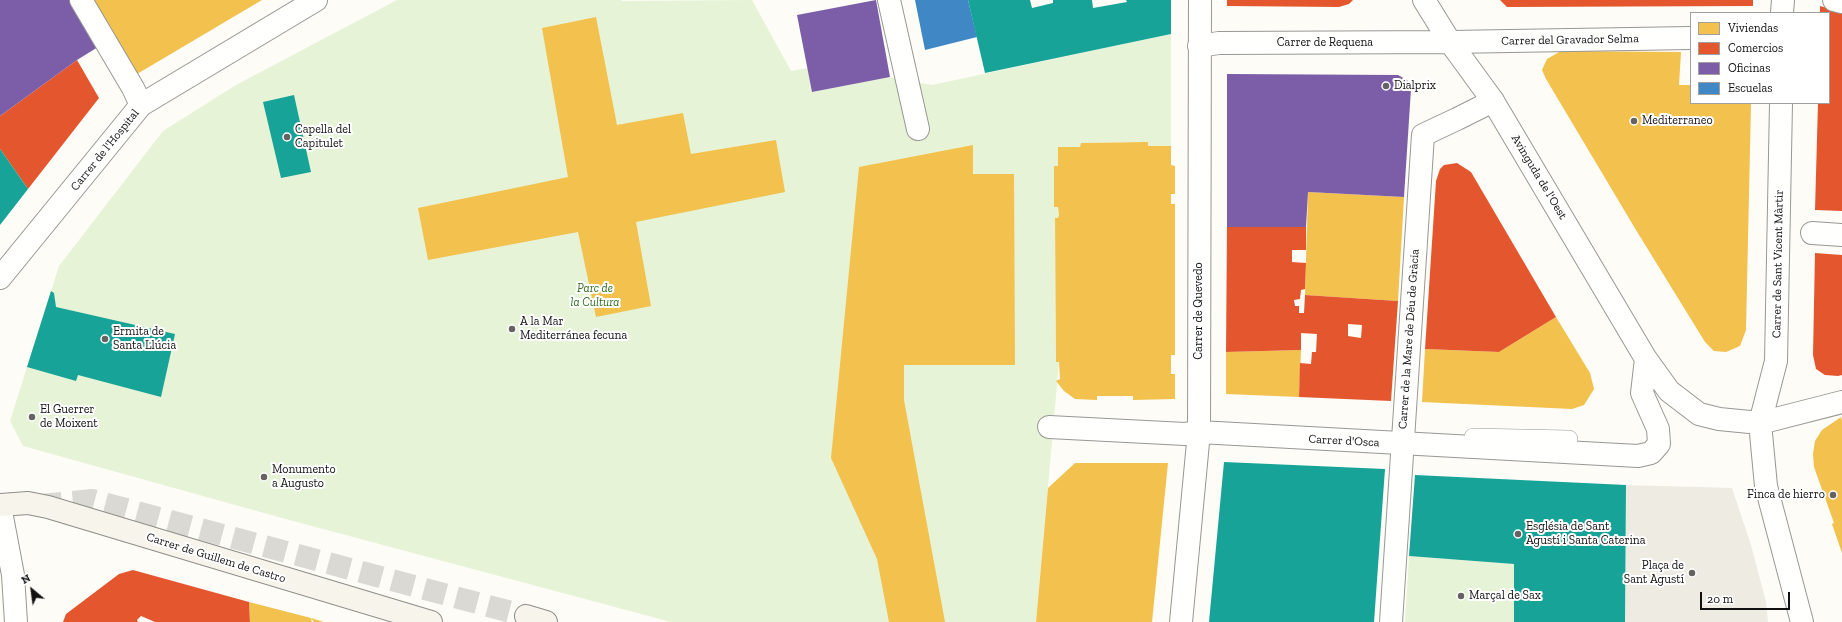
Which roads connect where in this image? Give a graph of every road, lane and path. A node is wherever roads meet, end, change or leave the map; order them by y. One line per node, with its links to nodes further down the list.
1 (81, 0): 15 (street)
2 (316, 0): 15 (street, Carrer de l'Hospital)
3 (889, 0): 16 (street)
4 (1200, 0): 12 (street, Carrer de Quevedo)
5 (1424, 0): 11 (street, Avinguda de l'Oest)
6 (1783, 0): 9 (street)
7 (1834, 0): 8 (street)
8 (1842, 2)
9 (1782, 12)
10 (1690, 38): 11 (street, Carrer del Gravador Selma)
11 (1450, 42): 12 (street, Carrer de Requena); 13 (street, Avinguda de l'Oest)
12 (1199, 46): 24 (street, Carrer de Quevedo)
13 (1493, 101): 20 (street, Avinguda de l'Oest); 26 (street, Carrer de la Mare de Déu de Gràcia)
14 (1781, 104): 22 (street, Carrer de Sant Vicent Màrtir)
15 (141, 105): 19 (street, Carrer de l'Hospital)
16 (918, 129)
17 (1812, 233): 18 (street)
18 (1842, 235)
19 (0, 278)
20 (1646, 359): 22 (street, Avinguda de l'Oest); 26 (street, Carrer d'Osca)
21 (1842, 402): 22 (street, Avinguda de l'Oest)
22 (1760, 423): 32 (street)
23 (1049, 427): 24 (street, Carrer d'Osca)
24 (1199, 432): 26 (street, Carrer d'Osca); 30 (street, Carrer de Quevedo)
25 (1569, 439): 26 (lane)
26 (1403, 444): 31 (street, Carrer de la Mare de Déu de Gràcia)
27 (0, 505): 28 (street); 29 (main road, Carrer de Guillem de Castro)
28 (16, 622)
29 (431, 622)
30 (1181, 622)
31 (1391, 622)
32 (1802, 622)

